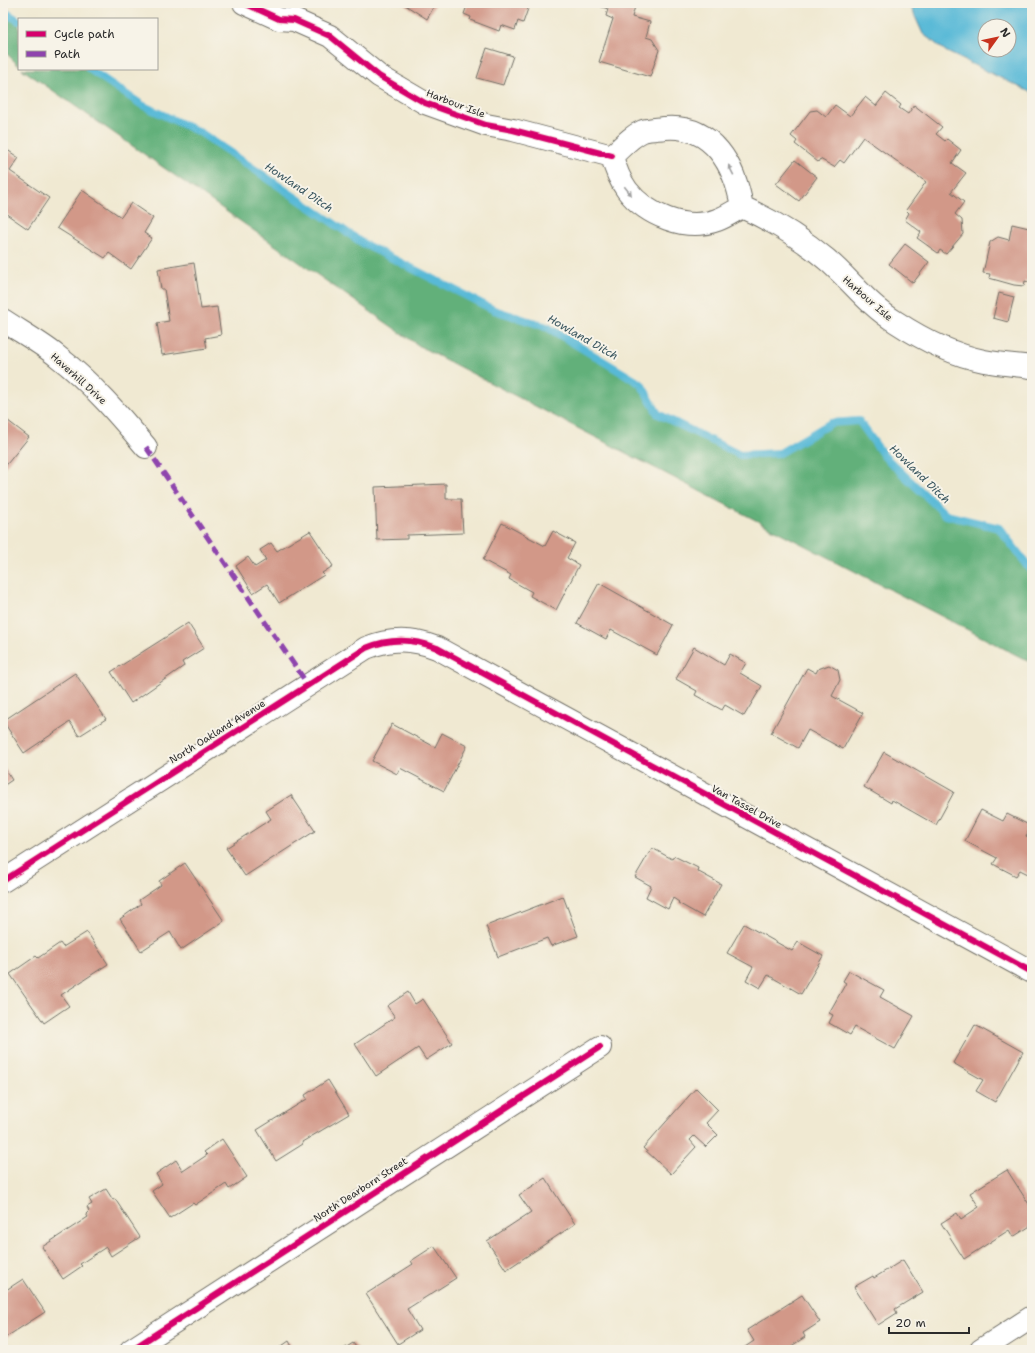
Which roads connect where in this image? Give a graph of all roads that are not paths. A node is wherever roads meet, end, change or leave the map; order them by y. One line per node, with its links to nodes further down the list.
1 (244, 3): 2 (street, Harbour Isle)
2 (612, 156): 3 (street, one-way to 3); 3 (street, one-way to 2)
3 (742, 207): 5 (street, Harbour Isle)
4 (3, 320): 6 (street, Haverhill Drive)
5 (1032, 367)
6 (146, 447)
7 (452, 657): 8 (street, North Oakland Avenue); 9 (street, Van Tassel Drive)
8 (3, 881)
9 (1032, 972)
10 (600, 1047): 12 (street, North Dearborn Street)
11 (1032, 1317): 13 (street)
12 (131, 1350)
13 (981, 1350)

